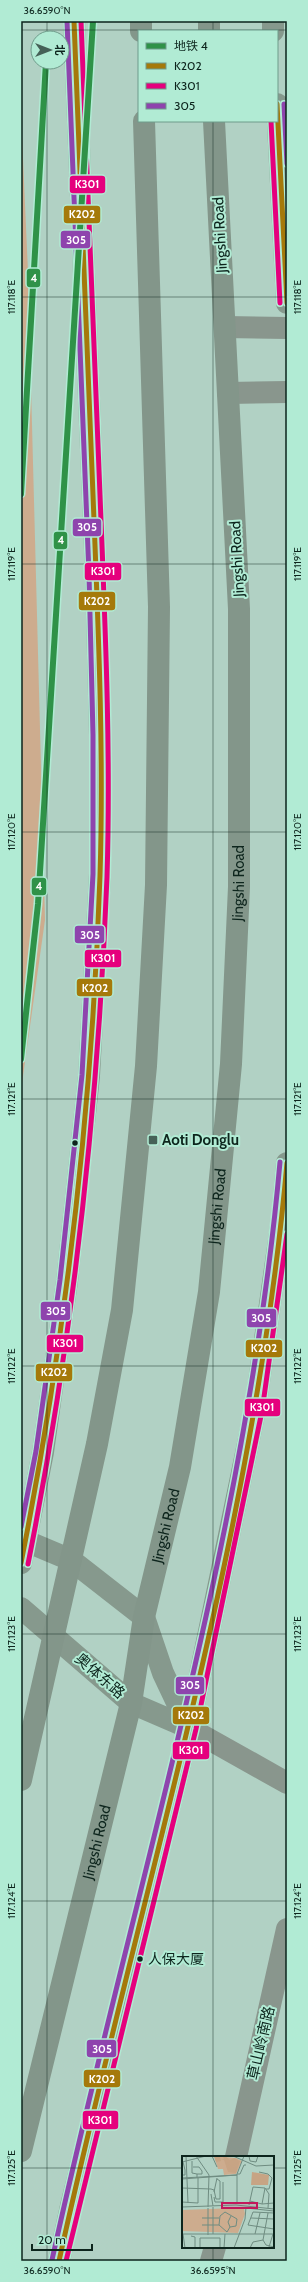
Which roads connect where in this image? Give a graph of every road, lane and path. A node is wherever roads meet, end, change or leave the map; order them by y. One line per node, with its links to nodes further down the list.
1 (74, 21): 11 (main road)
2 (144, 122): 12 (highway)
3 (214, 122): 6 (highway, Jingshi Road)
4 (278, 122): 5 (main road)
5 (287, 303)
6 (224, 327): 7 (street); 9 (highway, Jingshi Road)
7 (287, 328)
8 (287, 392): 9 (street)
9 (228, 393): 15 (highway, Jingshi Road)
10 (287, 1163): 18 (main road)
11 (23, 1540): 12 (main road); 13 (main road)
12 (71, 1560): 15 (main road); 16 (highway)
13 (21, 1563)
14 (21, 1608): 16 (main road, 奥体东路)
15 (144, 1617): 17 (highway, Jingshi Road); 18 (main road)
16 (53, 1635): 17 (main road, 奥体东路); 19 (highway)
17 (131, 1703): 18 (main road, 奥体东路); 22 (highway, Jingshi Road)
18 (189, 1728): 20 (street); 25 (main road)
19 (21, 1780)
20 (287, 1784)
21 (287, 1929): 23 (street, 草山岭南路)
22 (21, 2151)
23 (236, 2156)
24 (215, 2248): 26 (street)
25 (59, 2261)
26 (211, 2261)

